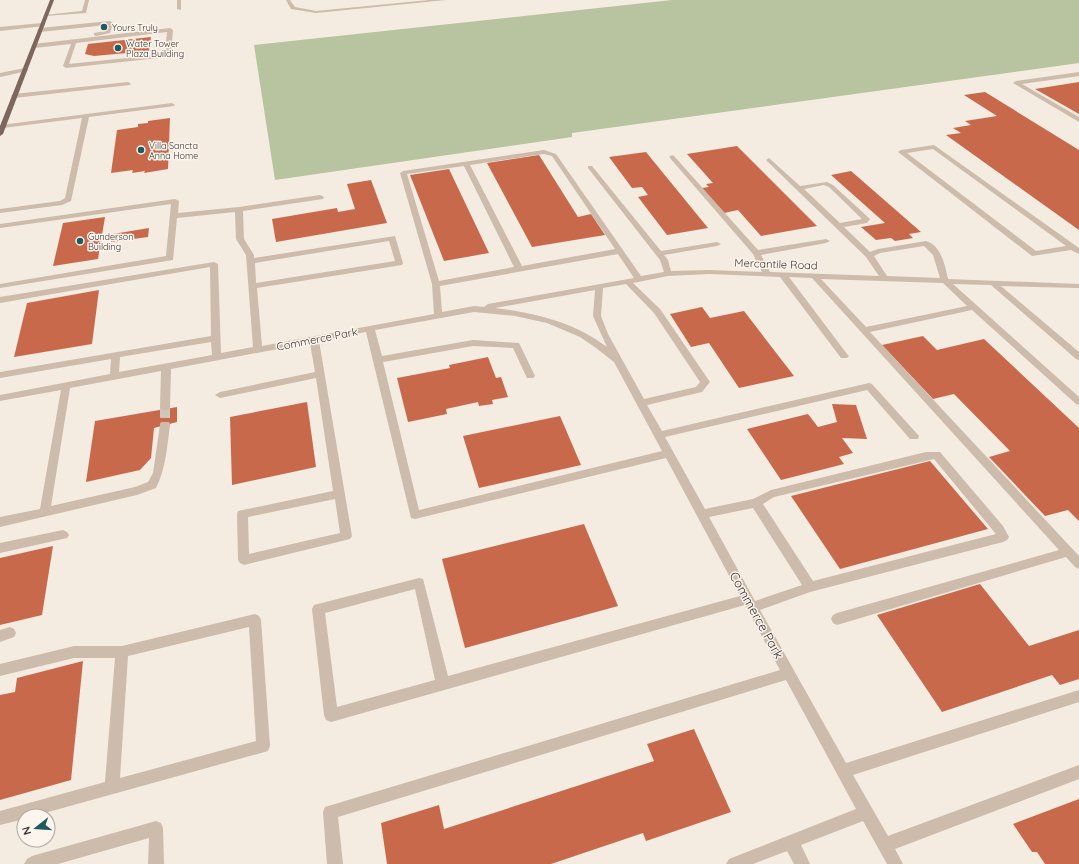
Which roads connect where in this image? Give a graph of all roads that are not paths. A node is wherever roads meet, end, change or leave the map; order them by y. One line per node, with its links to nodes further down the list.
1 (52, 0): 7 (main road)
2 (87, 0): 7 (street)
3 (179, 0): 6 (street)
4 (288, 0): 5 (street)
5 (444, 0)
6 (179, 9)
7 (46, 15): 8 (main road)
8 (41, 29): 9 (street); 11 (main road); 11 (street)
9 (0, 30)
10 (74, 42): 10 (street); 11 (street)
11 (35, 43): 13 (main road)
12 (0, 69): 13 (street)
13 (25, 70): 15 (street); 17 (main road)
14 (1079, 74): 20 (street)
15 (0, 75)
16 (128, 84): 17 (street)
17 (14, 96): 21 (main road)
18 (172, 105): 19 (street)
19 (86, 116): 21 (street); 30 (street)
20 (1079, 120)
21 (3, 126): 22 (main road)
22 (0, 134)
23 (672, 157): 39 (street)
24 (769, 160): 27 (street)
25 (466, 163): 37 (street); 42 (street); 52 (street)
26 (590, 167): 38 (street)
27 (798, 188): 33 (street); 33 (street)
28 (320, 197): 29 (street)
29 (239, 209): 31 (street); 41 (street)
30 (0, 211)
31 (173, 216): 32 (street); 53 (street)
32 (0, 226)
33 (838, 226): 40 (street)
34 (826, 241): 39 (street)
35 (717, 244): 38 (street)
36 (1076, 250): 36 (street)
37 (619, 251): 42 (street); 47 (street)
38 (659, 254): 43 (street)
39 (756, 254): 44 (street)
40 (869, 255): 48 (street); 50 (street)
41 (251, 261): 54 (street); 54 (street)
42 (519, 269): 52 (street)
43 (668, 274): 44 (street, Mercantile Road); 47 (street, Mercantile Road)
44 (768, 274): 45 (street, Mercantile Road)
45 (782, 274): 46 (street, Mercantile Road); 67 (street)
46 (814, 276): 48 (street, Mercantile Road); 62 (street)
47 (639, 279): 49 (street, Mercantile Road)
48 (885, 279): 50 (street, Mercantile Road)
49 (627, 281): 55 (street, Mercantile Road); 81 (street)
50 (945, 281): 51 (street, Mercantile Road); 58 (street)
51 (993, 283): 56 (street, Mercantile Road); 69 (street)
52 (436, 284): 60 (street)
53 (0, 286)
54 (253, 286): 65 (street)
55 (599, 286): 59 (street, Mercantile Road); 71 (street, Commerce Park)
56 (1079, 286)
57 (0, 300): 63 (street)
58 (973, 306): 62 (street); 80 (street)
59 (474, 309): 60 (street, Commerce Park); 71 (street, Commerce Park)
60 (438, 316): 61 (street, Commerce Park)
61 (370, 329): 64 (street, Commerce Park); 70 (street)
62 (864, 330): 94 (street)
63 (216, 338): 66 (street); 68 (street)
64 (314, 339): 65 (street, Commerce Park); 73 (street)
65 (258, 350): 68 (street, Commerce Park)
66 (116, 356): 74 (street); 76 (street)
67 (844, 356)
68 (216, 357): 72 (street, Commerce Park)
69 (1079, 357)
70 (378, 360): 75 (street); 86 (street)
71 (622, 365): 81 (street, Commerce Park)
72 (166, 367): 76 (street, Commerce Park); 82 (street)
73 (320, 374): 78 (street); 87 (street)
74 (0, 375)
75 (530, 376)
76 (114, 377): 77 (street, Commerce Park)
77 (66, 386): 79 (street, Commerce Park); 89 (street)
78 (220, 395)
79 (0, 398)
80 (1079, 402)
81 (642, 403): 84 (street, Commerce Park)
82 (165, 408)
83 (165, 425): 89 (street)
84 (660, 435): 85 (street); 86 (street, Commerce Park)
85 (914, 436)
86 (669, 453): 90 (street, Commerce Park)
87 (340, 494): 87 (street)
88 (756, 503): 90 (street); 96 (street); 96 (street)
89 (44, 512): 91 (street)
90 (702, 514): 97 (street, Commerce Park)
91 (0, 522)
92 (63, 535): 93 (street)
93 (0, 548)
94 (1068, 552): 95 (street); 98 (street)
95 (1079, 564)
96 (810, 587): 97 (street)
97 (750, 603): 101 (street, Commerce Park); 102 (street)
98 (837, 619)
99 (122, 652): 100 (street); 106 (street); 106 (street)
100 (0, 670)
101 (789, 673): 104 (street, Commerce Park); 113 (street)
102 (443, 684): 102 (street)
103 (1079, 696): 104 (street)
104 (843, 771): 107 (street, Commerce Park)
105 (1079, 772): 110 (street)
106 (112, 788): 108 (street)
107 (867, 812): 109 (street); 110 (street, Commerce Park)
108 (0, 818)
109 (791, 842): 114 (street); 115 (street)
110 (885, 845): 116 (street, Commerce Park)
111 (32, 864): 112 (street)
112 (156, 864)
113 (335, 864)
114 (734, 864)
115 (802, 864)
116 (895, 864)

